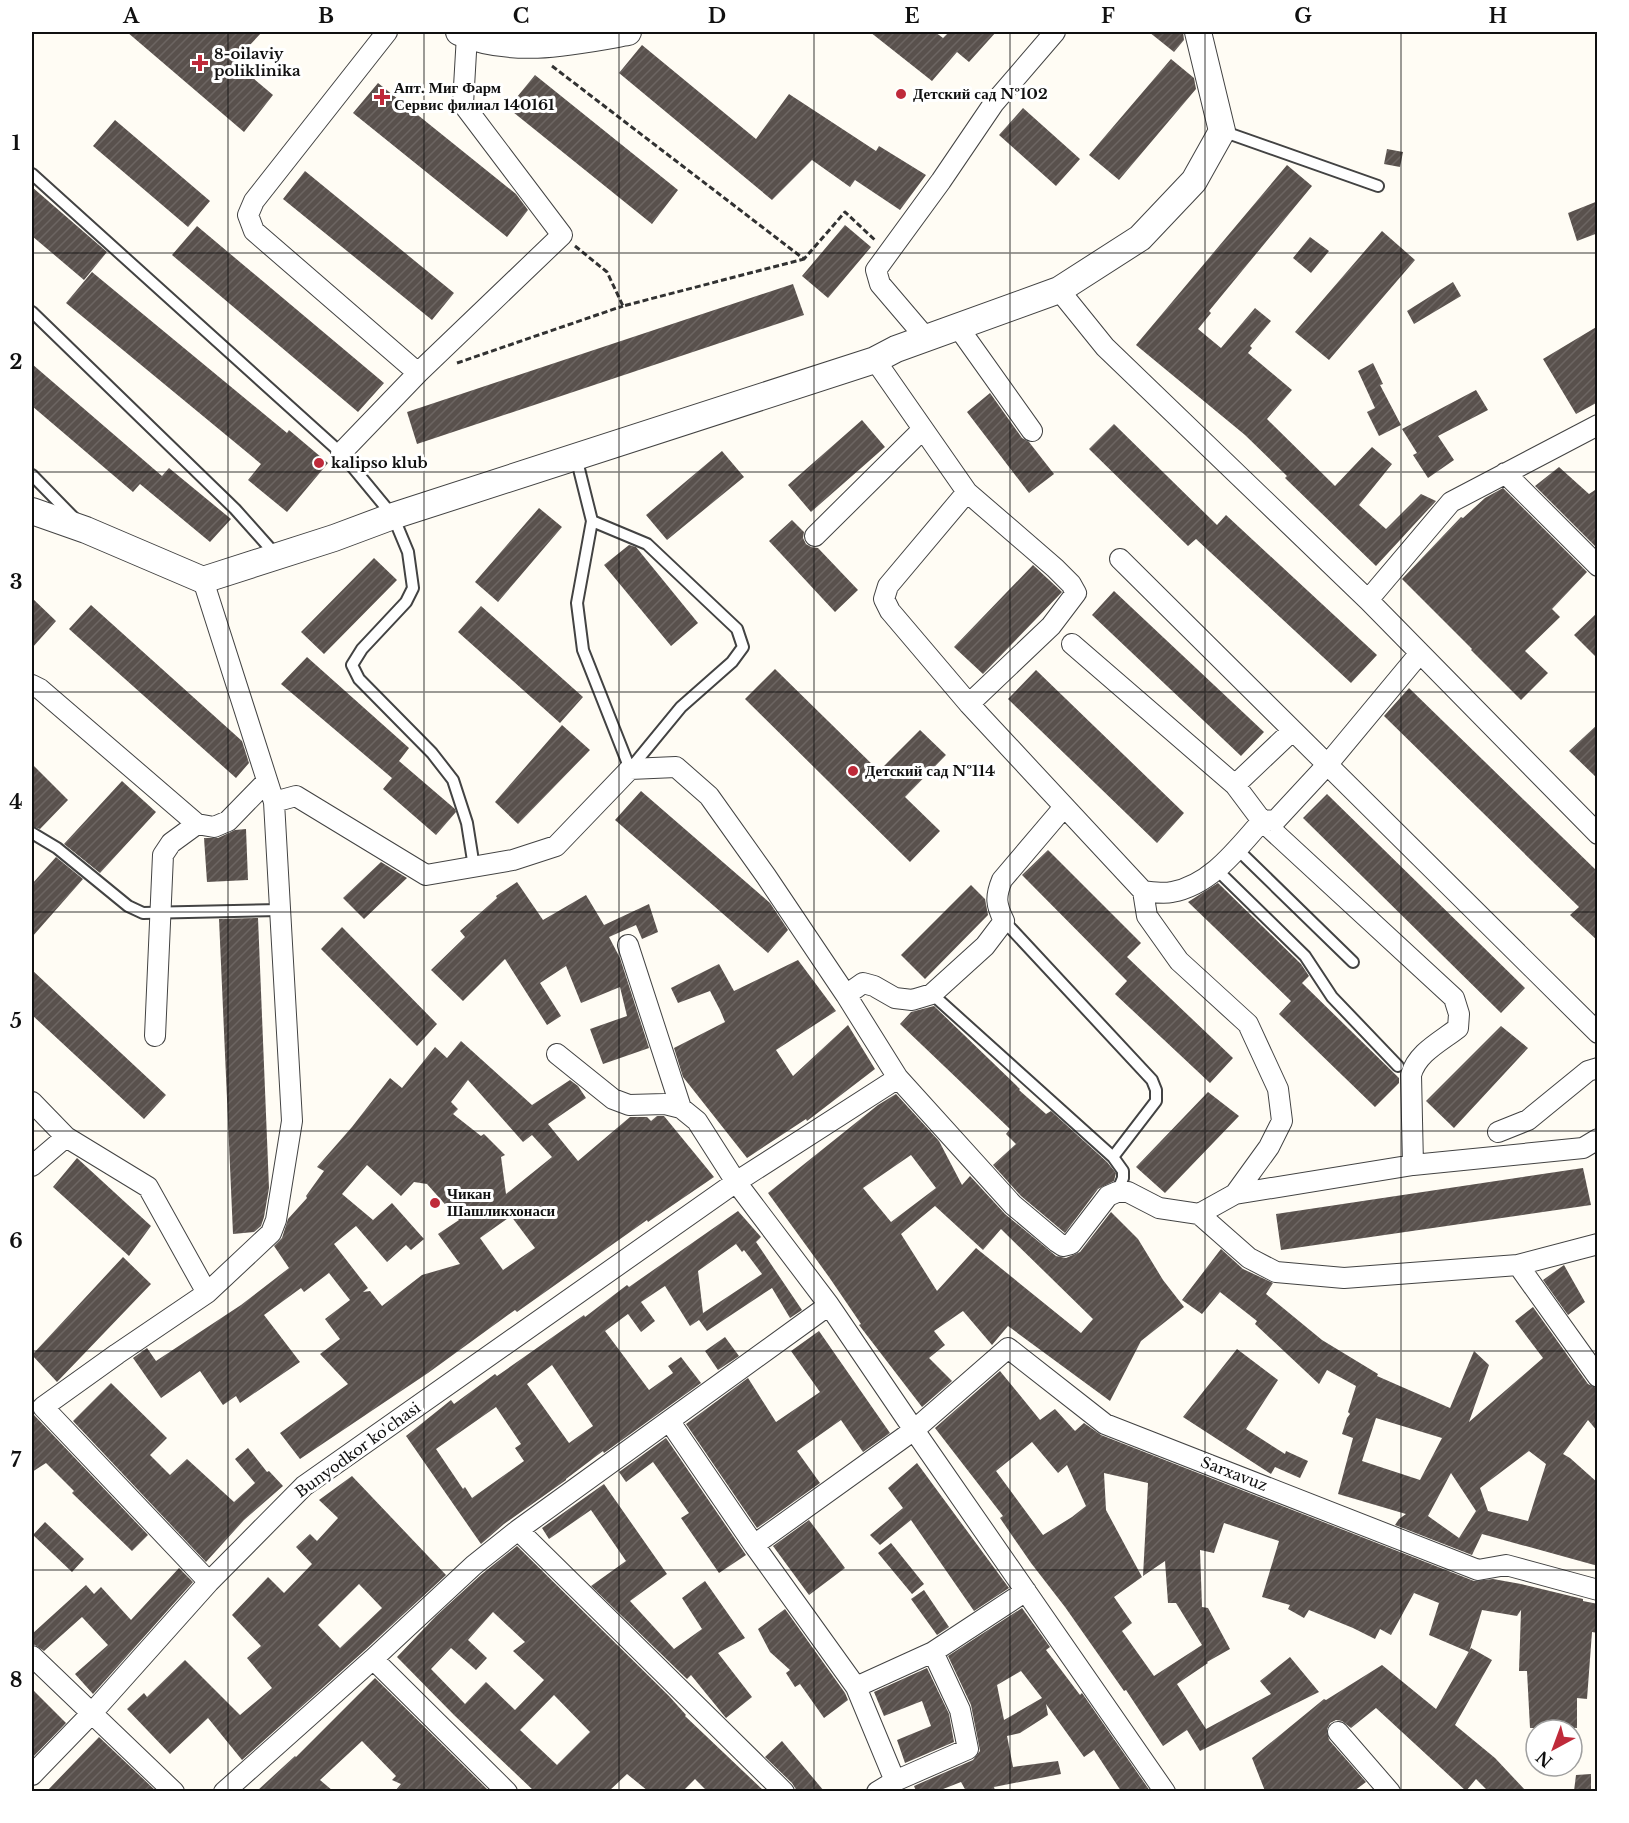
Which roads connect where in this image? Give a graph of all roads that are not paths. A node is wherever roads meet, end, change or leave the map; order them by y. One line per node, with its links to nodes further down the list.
1 (387, 32): 14 (street)
2 (628, 32): 5 (street)
3 (1055, 32): 12 (street)
4 (1197, 32): 6 (street)
5 (463, 33): 14 (street)
6 (1222, 131): 8 (lane); 9 (street)
7 (32, 174): 18 (lane)
8 (1378, 186)
9 (1059, 290): 11 (street); 32 (street)
10 (32, 312): 28 (lane)
11 (958, 327): 12 (street); 17 (street)
12 (926, 338): 13 (street)
13 (874, 360): 16 (street); 19 (street)
14 (418, 373): 18 (street)
15 (1598, 424): 20 (street)
16 (923, 429): 22 (street); 27 (street)
17 (1032, 431)
18 (341, 453): 24 (lane)
19 (576, 457): 24 (street); 25 (lane)
20 (1505, 473): 30 (street); 32 (street)
21 (32, 476): 26 (lane)
22 (967, 492): 36 (street); 36 (street)
23 (32, 511): 26 (street)
24 (393, 516): 28 (street); 49 (lane)
25 (592, 521): 39 (lane); 39 (lane)
26 (86, 530): 31 (street)
27 (814, 536)
28 (277, 556): 31 (street)
29 (1120, 559): 37 (street)
30 (1598, 566)
31 (203, 580): 40 (street)
32 (1368, 600): 34 (street)
33 (1072, 644): 41 (street)
34 (1420, 653): 38 (street); 47 (street)
35 (32, 685): 45 (street)
36 (969, 704): 43 (street)
37 (1292, 731): 38 (street); 41 (street)
38 (1327, 765): 44 (street); 59 (street)
39 (630, 769): 49 (street); 58 (street)
40 (266, 782): 42 (street); 45 (street)
41 (1235, 785): 44 (street)
42 (274, 802): 49 (street); 52 (street)
43 (1064, 807): 51 (street); 54 (street)
44 (1262, 821): 48 (street); 71 (street)
45 (197, 824): 53 (street)
46 (32, 833): 53 (lane)
47 (1598, 834)
48 (1237, 849): 50 (street); 56 (lane)
49 (474, 867)
50 (1216, 869): 51 (street); 62 (lane)
51 (1143, 891): 75 (street)
52 (280, 910): 53 (lane); 79 (street)
53 (160, 914): 60 (street)
54 (1004, 921): 57 (street); 70 (lane)
55 (628, 945): 66 (street)
56 (1353, 962)
57 (932, 994): 58 (street); 70 (lane)
58 (846, 995): 64 (street)
59 (1598, 1033)
60 (155, 1036)
61 (557, 1054): 66 (street)
62 (1398, 1066)
63 (1598, 1068): 67 (street)
64 (898, 1078): 73 (street, Bunyodkor ko'chasi); 74 (street)
65 (32, 1102): 68 (street)
66 (681, 1108): 73 (street)
67 (1498, 1132)
68 (66, 1137): 72 (street); 79 (street)
69 (1598, 1139): 71 (street)
70 (1113, 1157): 74 (lane)
71 (1413, 1165): 75 (street)
72 (32, 1166)
73 (736, 1182): 80 (street); 87 (street, Bunyodkor ko'chasi)
74 (1117, 1192): 76 (street)
75 (1235, 1194): 76 (street)
76 (1199, 1214): 78 (street)
77 (1598, 1244): 78 (street)
78 (1518, 1265): 81 (street)
79 (207, 1293): 82 (street)
80 (830, 1305): 83 (street); 84 (street)
81 (1598, 1377)
82 (37, 1402): 87 (street)
83 (670, 1422): 85 (street); 86 (street)
84 (914, 1430): 86 (street); 88 (street, Sarxavuz); 89 (street)
85 (518, 1530): 92 (street); 101 (street)
86 (754, 1545): 93 (street)
87 (209, 1582): 94 (street, Bunyodkor ko'chasi)
88 (1598, 1590)
89 (1026, 1591): 90 (street); 103 (street)
90 (933, 1652): 93 (street); 97 (street)
91 (32, 1656): 94 (street)
92 (374, 1659): 99 (street); 100 (street)
93 (856, 1686): 97 (street)
94 (91, 1713): 96 (street, Bunyodkor ko'chasi); 98 (street)
95 (1338, 1732): 104 (street)
96 (32, 1775)
97 (896, 1781): 102 (street)
98 (174, 1791)
99 (224, 1791)
100 (507, 1791)
101 (784, 1791)
102 (877, 1791)
103 (1165, 1791)
104 (1390, 1791)

